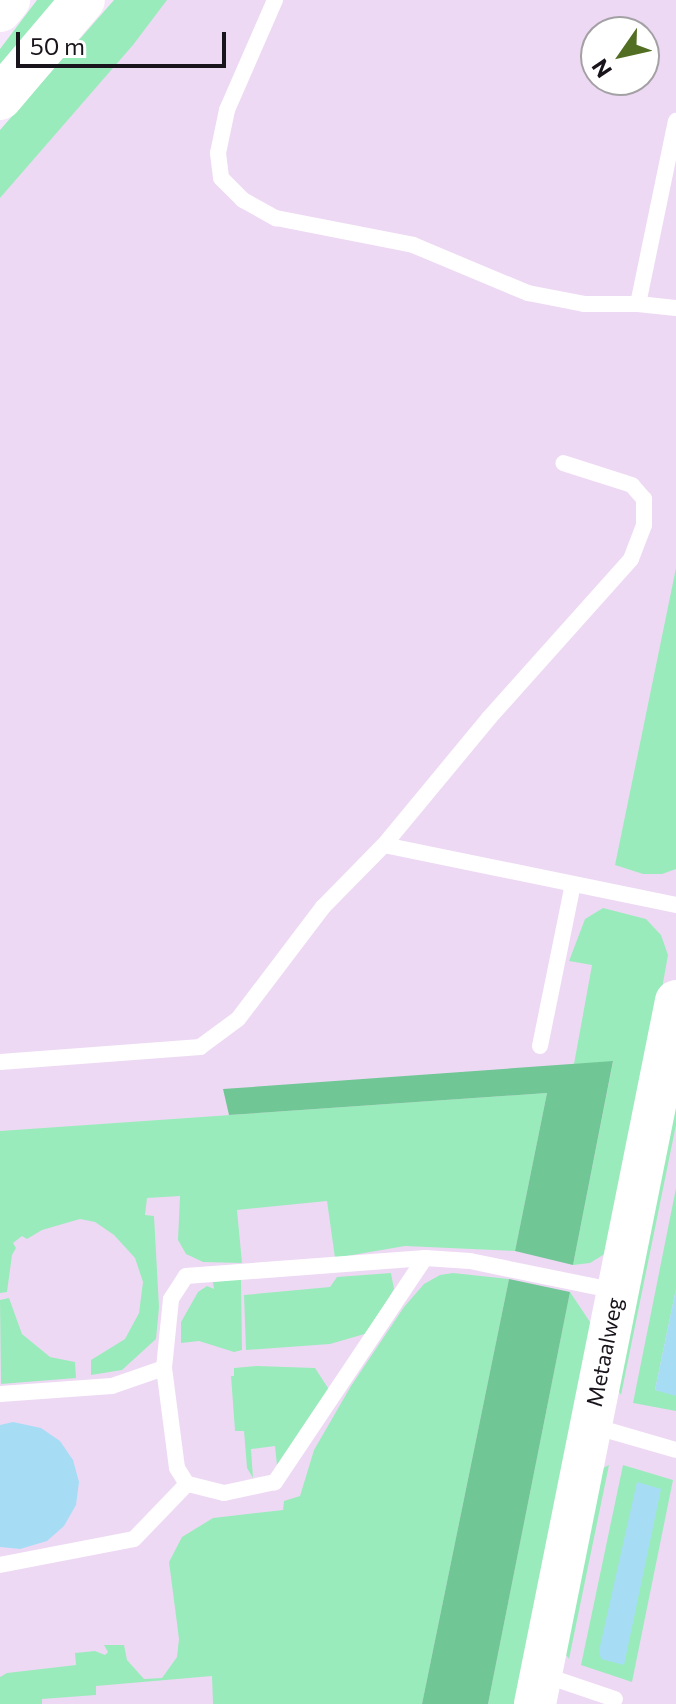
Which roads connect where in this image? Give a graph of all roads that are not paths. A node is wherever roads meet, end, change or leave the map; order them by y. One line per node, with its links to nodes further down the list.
1 (8, 0): 4 (highway)
2 (83, 0): 5 (highway)
3 (275, 0): 7 (lane)
4 (0, 10)
5 (0, 98)
6 (676, 121): 7 (lane)
7 (638, 304): 8 (lane)
8 (676, 308)
9 (563, 463): 10 (lane)
10 (384, 845): 11 (lane); 15 (lane)
11 (573, 884): 12 (lane); 14 (lane)
12 (676, 905)
13 (676, 1001): 17 (street, Metaalweg)
14 (540, 1046)
15 (0, 1062)
16 (425, 1258): 17 (lane); 18 (lane); 22 (lane)
17 (616, 1291): 20 (street, Metaalweg)
18 (164, 1368): 19 (lane); 22 (lane)
19 (0, 1394)
20 (590, 1426): 21 (lane); 24 (street, Metaalweg)
21 (676, 1450)
22 (187, 1484): 23 (lane)
23 (0, 1565)
24 (538, 1689): 25 (lane)
25 (615, 1699)

